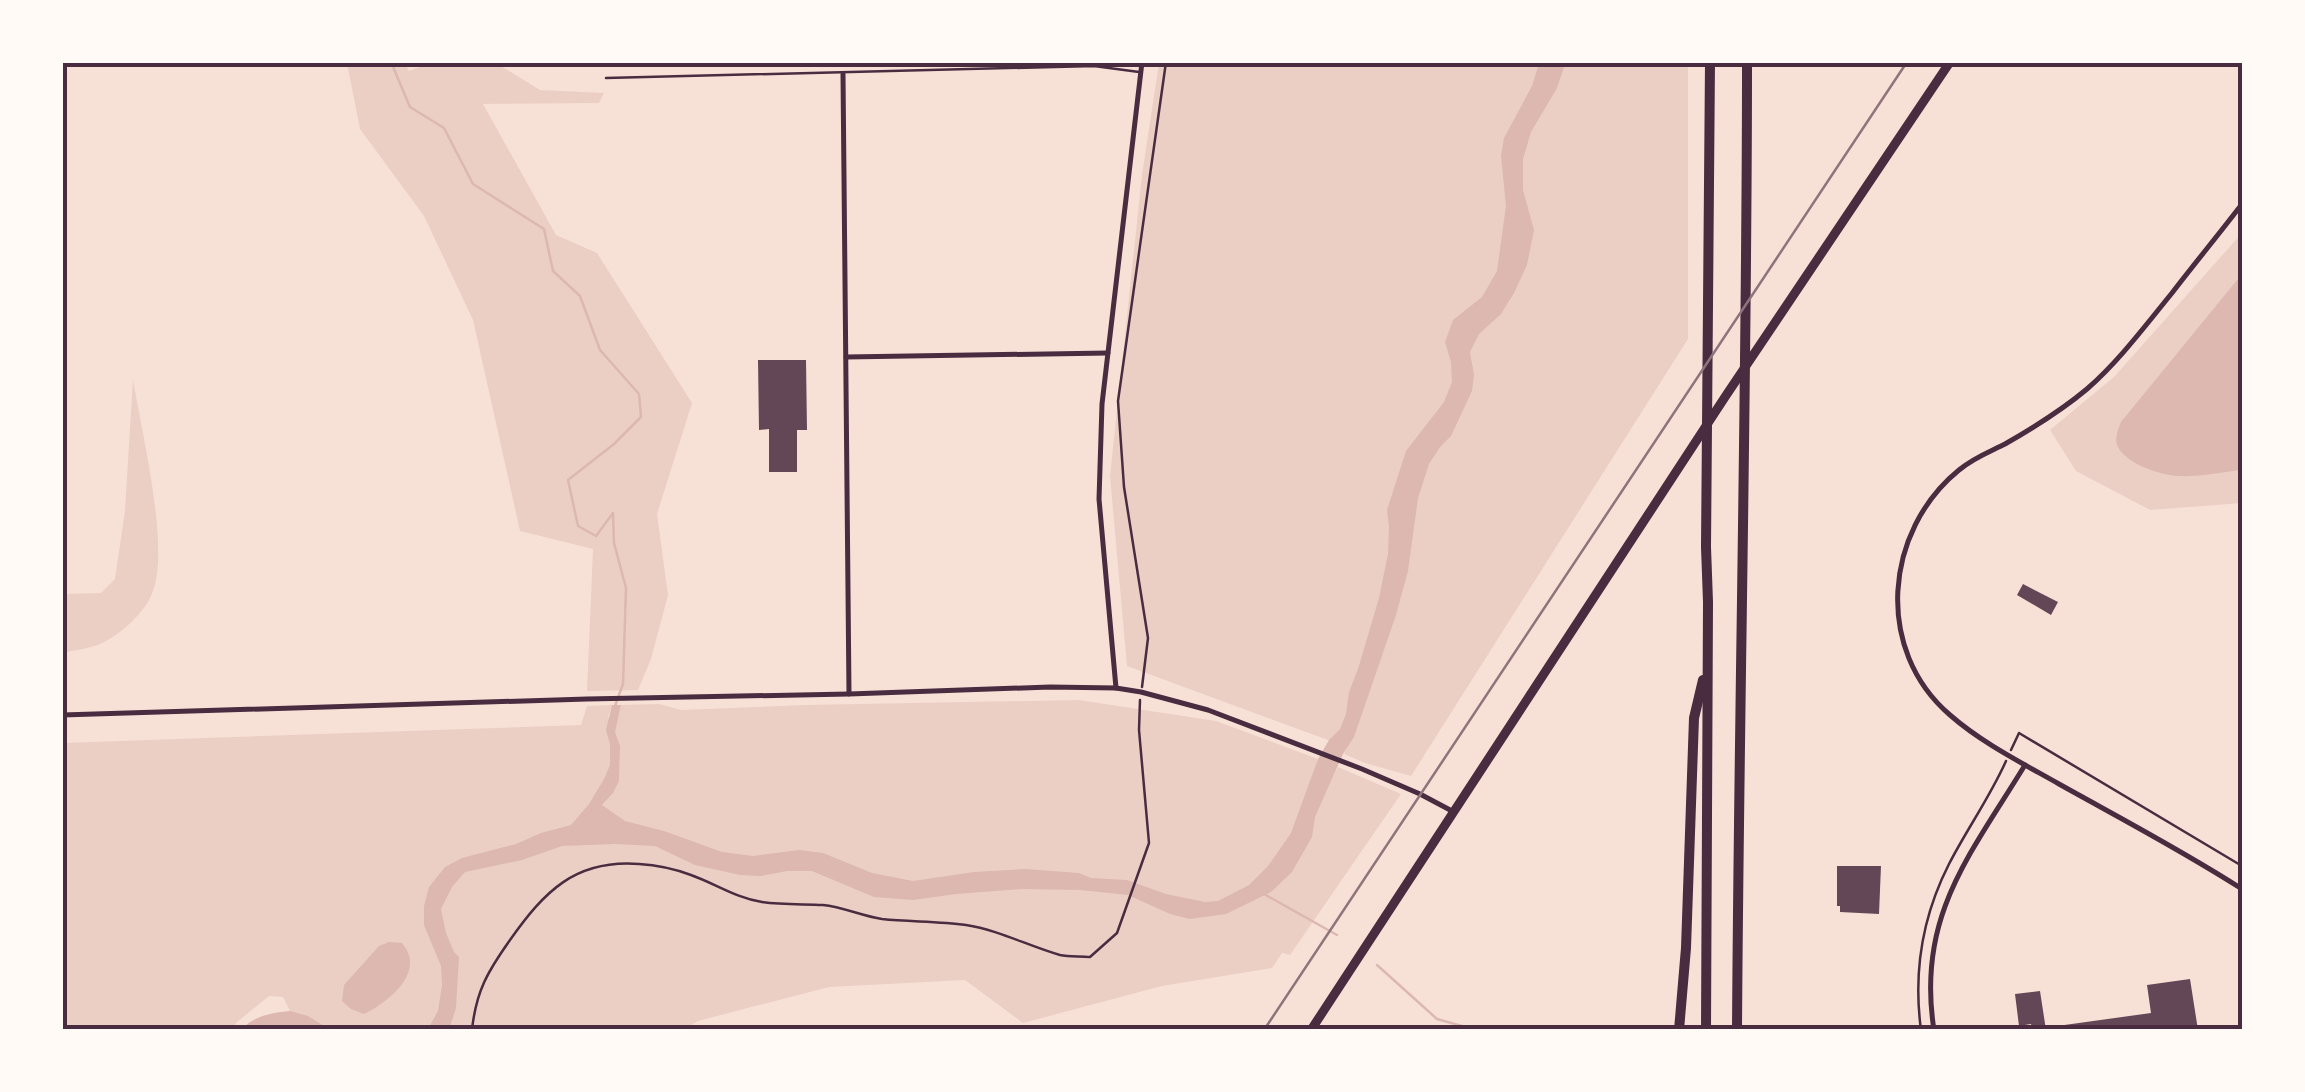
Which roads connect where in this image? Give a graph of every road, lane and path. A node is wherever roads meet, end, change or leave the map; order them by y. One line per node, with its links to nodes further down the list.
1 (1142, 62): 6 (street)
2 (1166, 62): 14 (path)
3 (1710, 62): 12 (highway)
4 (1747, 62): 27 (highway)
5 (1950, 62): 20 (main road)
6 (1140, 72): 7 (lane); 10 (street)
7 (844, 74): 8 (lane); 11 (street)
8 (606, 78)
9 (2242, 204): 19 (street)
10 (1108, 354): 11 (street); 13 (street)
11 (846, 357): 15 (street)
12 (1708, 660): 25 (highway); 26 (highway)
13 (1116, 688): 14 (street); 15 (street)
14 (1141, 692): 20 (street); 23 (path)
15 (849, 694): 16 (street)
16 (62, 715)
17 (2019, 733): 21 (path)
18 (2005, 763): 28 (path)
19 (2025, 765): 22 (street); 29 (street)
20 (1452, 811): 24 (main road)
21 (2242, 866)
22 (2242, 889)
23 (472, 1030)
24 (1311, 1030)
25 (1680, 1030)
26 (1706, 1030)
27 (1740, 1030)
28 (1922, 1030)
29 (1934, 1030)

